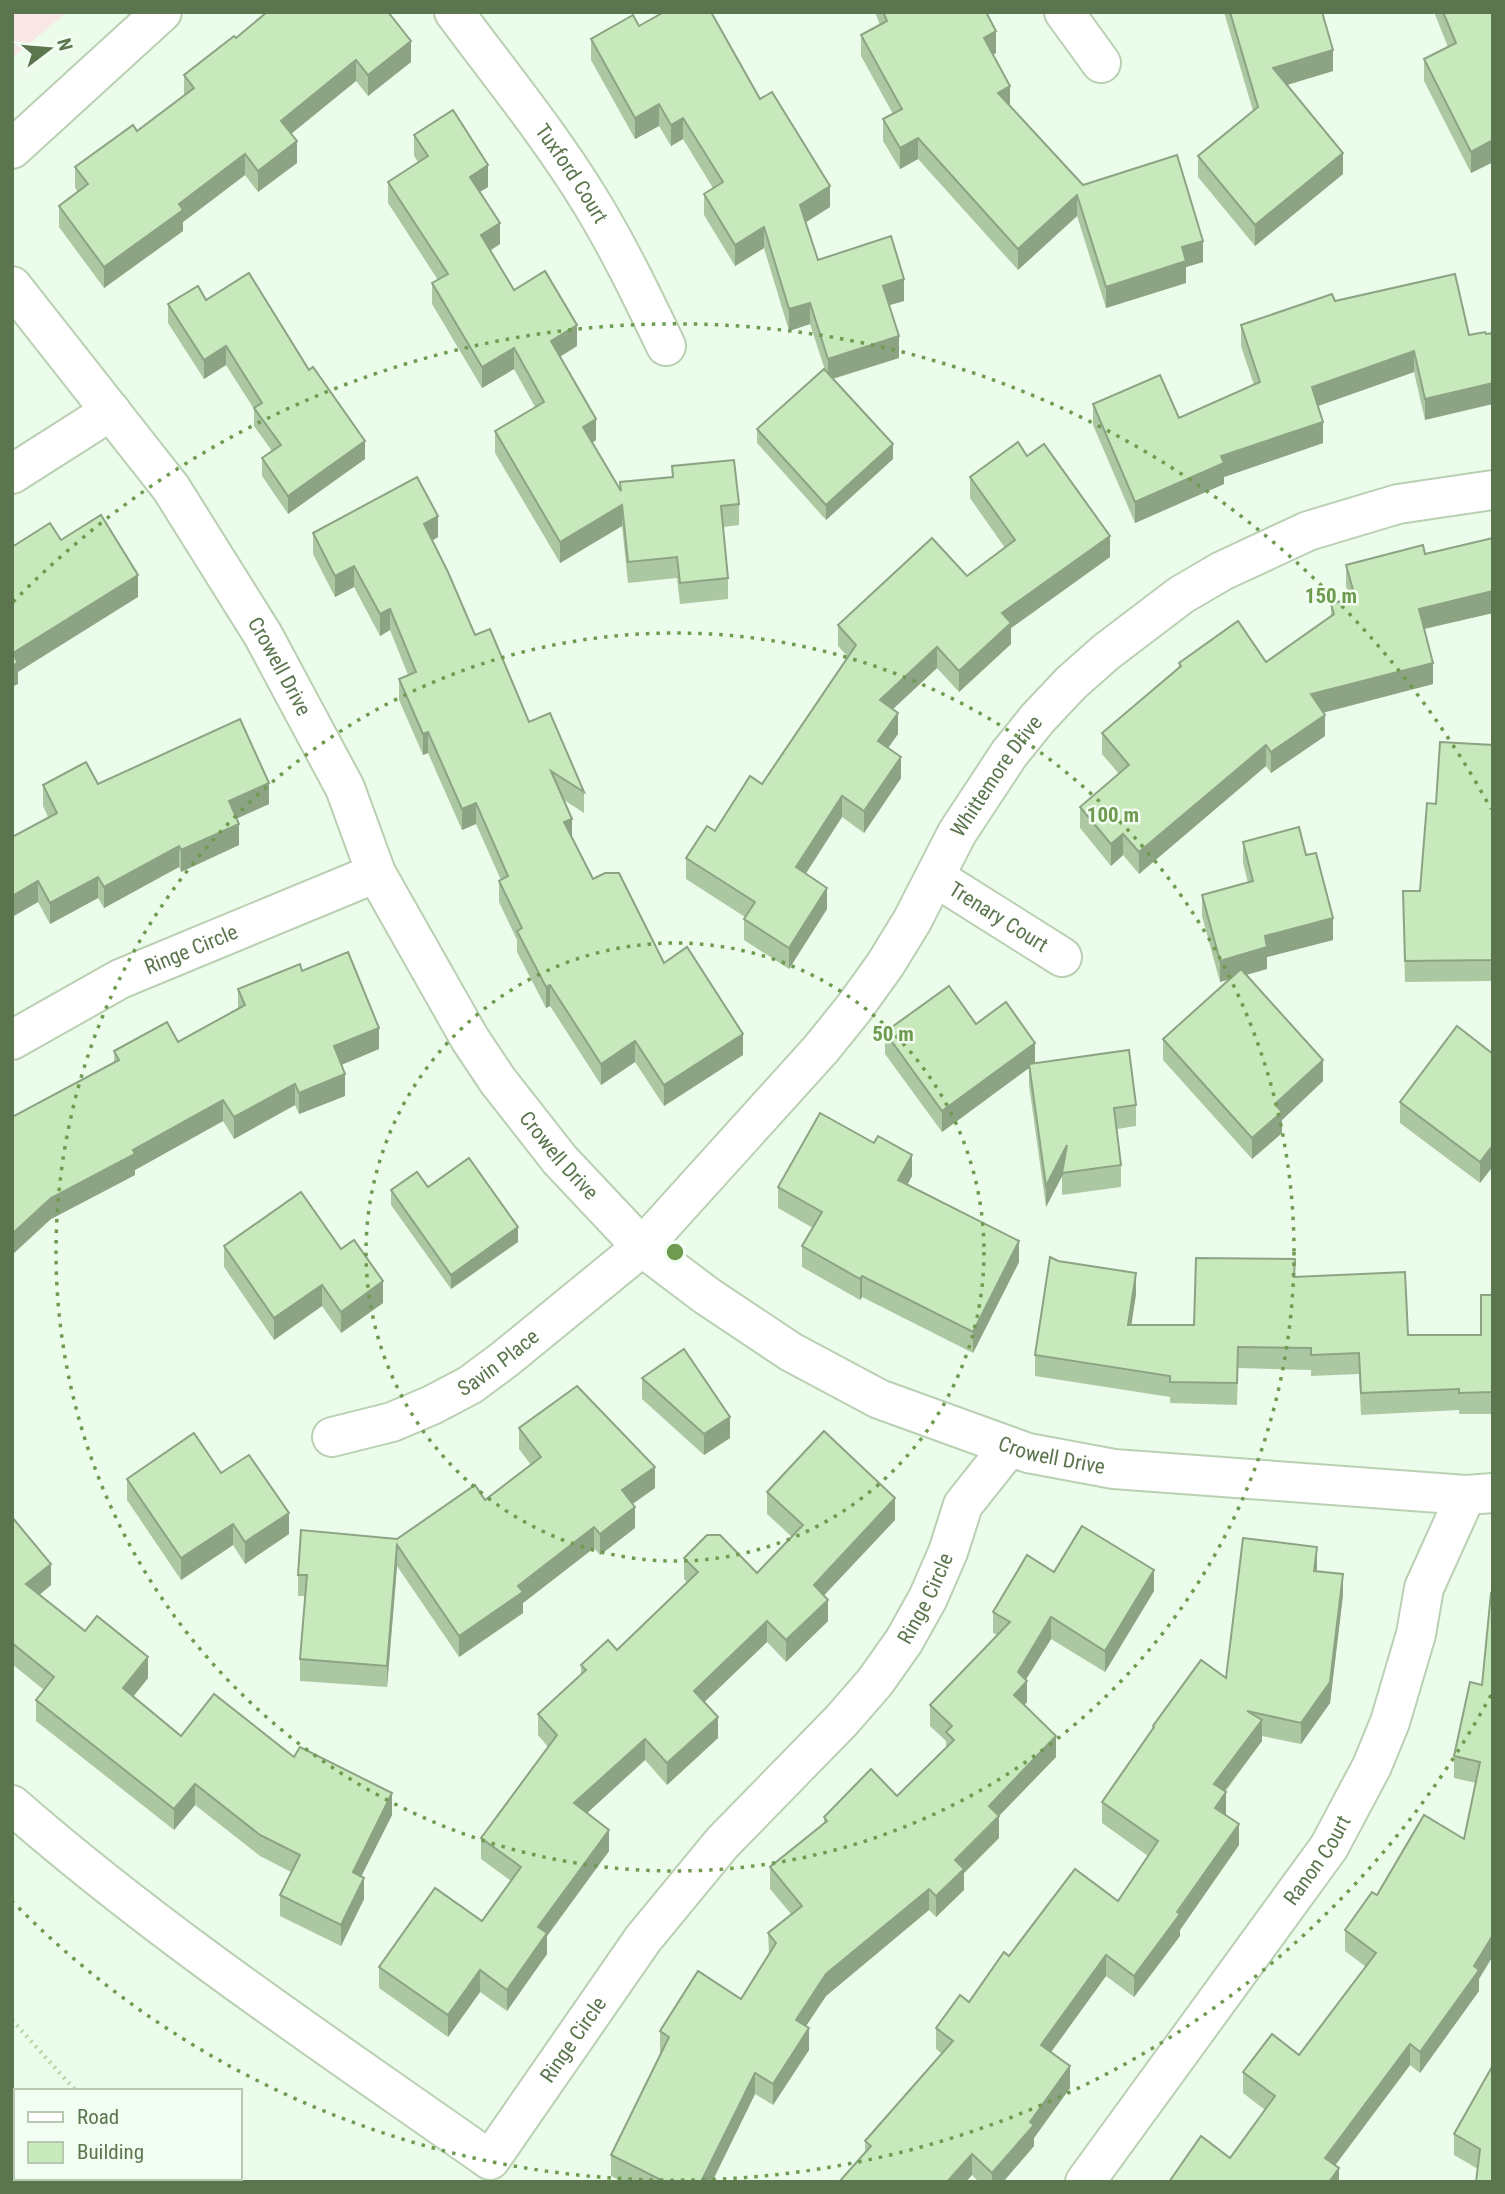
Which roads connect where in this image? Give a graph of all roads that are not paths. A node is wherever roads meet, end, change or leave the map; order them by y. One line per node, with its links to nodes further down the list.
1 (162, 12): 5 (street)
2 (454, 12): 7 (street, Tuxford Court)
3 (1064, 12): 4 (street)
4 (1101, 63)
5 (12, 149)
6 (12, 286): 8 (street, Crowell Drive)
7 (666, 346)
8 (111, 411): 9 (street); 11 (street, Crowell Drive)
9 (12, 474)
10 (1493, 489): 12 (street, Whittemore Drive)
11 (376, 873): 14 (street, Ringe Circle); 15 (street, Crowell Drive)
12 (934, 877): 13 (street, Trenary Court); 15 (street, Whittemore Drive)
13 (1062, 957)
14 (12, 1040)
15 (642, 1247): 16 (street, Savin Place); 17 (street, Crowell Drive)
16 (332, 1437)
17 (1009, 1447): 18 (street, Crowell Drive); 19 (street, Ringe Circle)
18 (1479, 1494): 20 (street, Ranon Court)
19 (12, 1805)
20 (1085, 2182)

